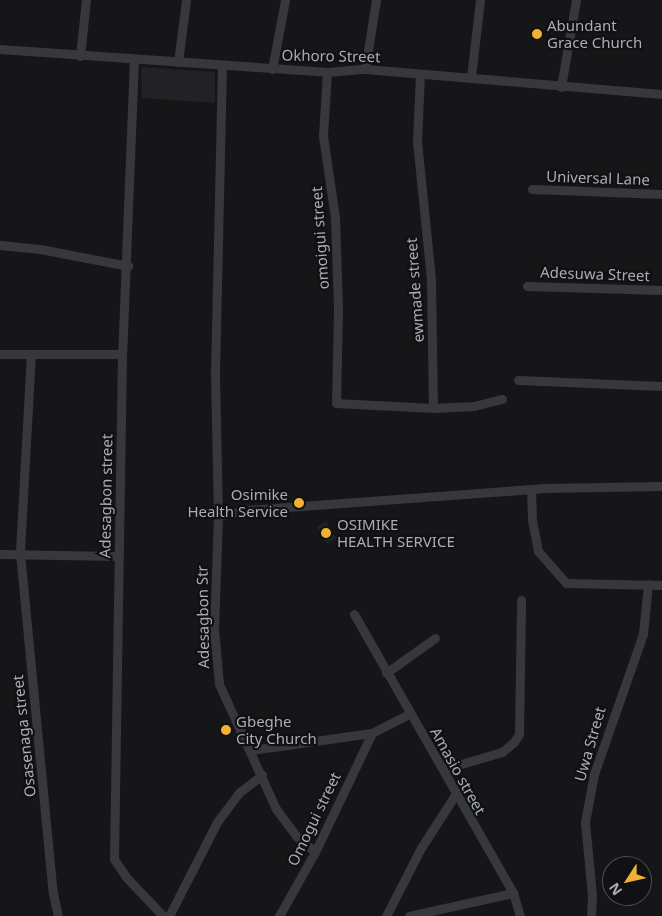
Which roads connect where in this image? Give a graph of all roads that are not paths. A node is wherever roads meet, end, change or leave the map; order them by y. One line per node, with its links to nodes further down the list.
1 (86, 0): 8 (street)
2 (186, 0): 10 (street)
3 (285, 0): 12 (street)
4 (376, 0): 13 (street)
5 (480, 0): 16 (street)
6 (576, 0): 17 (street)
7 (0, 49): 8 (street, Okhoro Street)
8 (80, 56): 9 (street, Okhoro Street)
9 (134, 59): 10 (street, Okhoro Street); 22 (street, Adesagbon street)
10 (178, 62): 11 (street, Okhoro Street)
11 (222, 65): 12 (street, Okhoro Street); 34 (street, Adesagbon Str)
12 (272, 68): 14 (street, Okhoro Street)
13 (366, 69): 14 (street, Okhoro Street); 15 (street, Okhoro Street)
14 (327, 72): 31 (street, omoigui street)
15 (420, 74): 16 (street, Okhoro Street); 31 (street, ewmade street)
16 (471, 77): 17 (street, Okhoro Street)
17 (561, 87): 18 (street, Okhoro Street)
18 (662, 91)
19 (532, 189): 20 (street, Universal Lane)
20 (662, 194)
21 (0, 245): 22 (street)
22 (128, 266): 27 (street, Adesagbon street)
23 (527, 286): 24 (street, Adesuwa Street)
24 (662, 290)
25 (0, 354): 26 (street)
26 (31, 354): 27 (street); 35 (street, Osasenaga street)
27 (122, 354): 37 (street, Adesagbon street)
28 (518, 380): 29 (street)
29 (662, 386)
30 (502, 399): 31 (street)
31 (433, 408)
32 (662, 486): 33 (street)
33 (531, 490): 34 (street); 38 (street)
34 (218, 516): 46 (street, Adesagbon Str)
35 (20, 553): 36 (street); 37 (street); 52 (street, Osasenaga street)
36 (0, 554)
37 (118, 556): 53 (street, Adesagbon street)
38 (648, 584): 39 (street); 59 (street, Uwa Street)
39 (662, 585)
40 (521, 600): 47 (street)
41 (354, 614): 43 (street, Amasio street)
42 (435, 638): 43 (street)
43 (386, 673): 44 (street, Amasio street)
44 (410, 714): 45 (street); 47 (street, Amasio street)
45 (372, 733): 46 (street); 50 (street, Omogui street)
46 (251, 750): 48 (street, Adesagbon Str)
47 (444, 769): 49 (street, Amasio street)
48 (262, 775): 50 (street, Adesagbon Str); 54 (street)
49 (455, 795): 51 (street, Amasio street); 56 (street)
50 (315, 852): 55 (street, Omogui street)
51 (513, 893): 57 (street); 58 (street, Amasio street)
52 (58, 916)
53 (163, 916)
54 (169, 916)
55 (279, 916)
56 (386, 916)
57 (409, 916)
58 (520, 916)
59 (591, 916)

